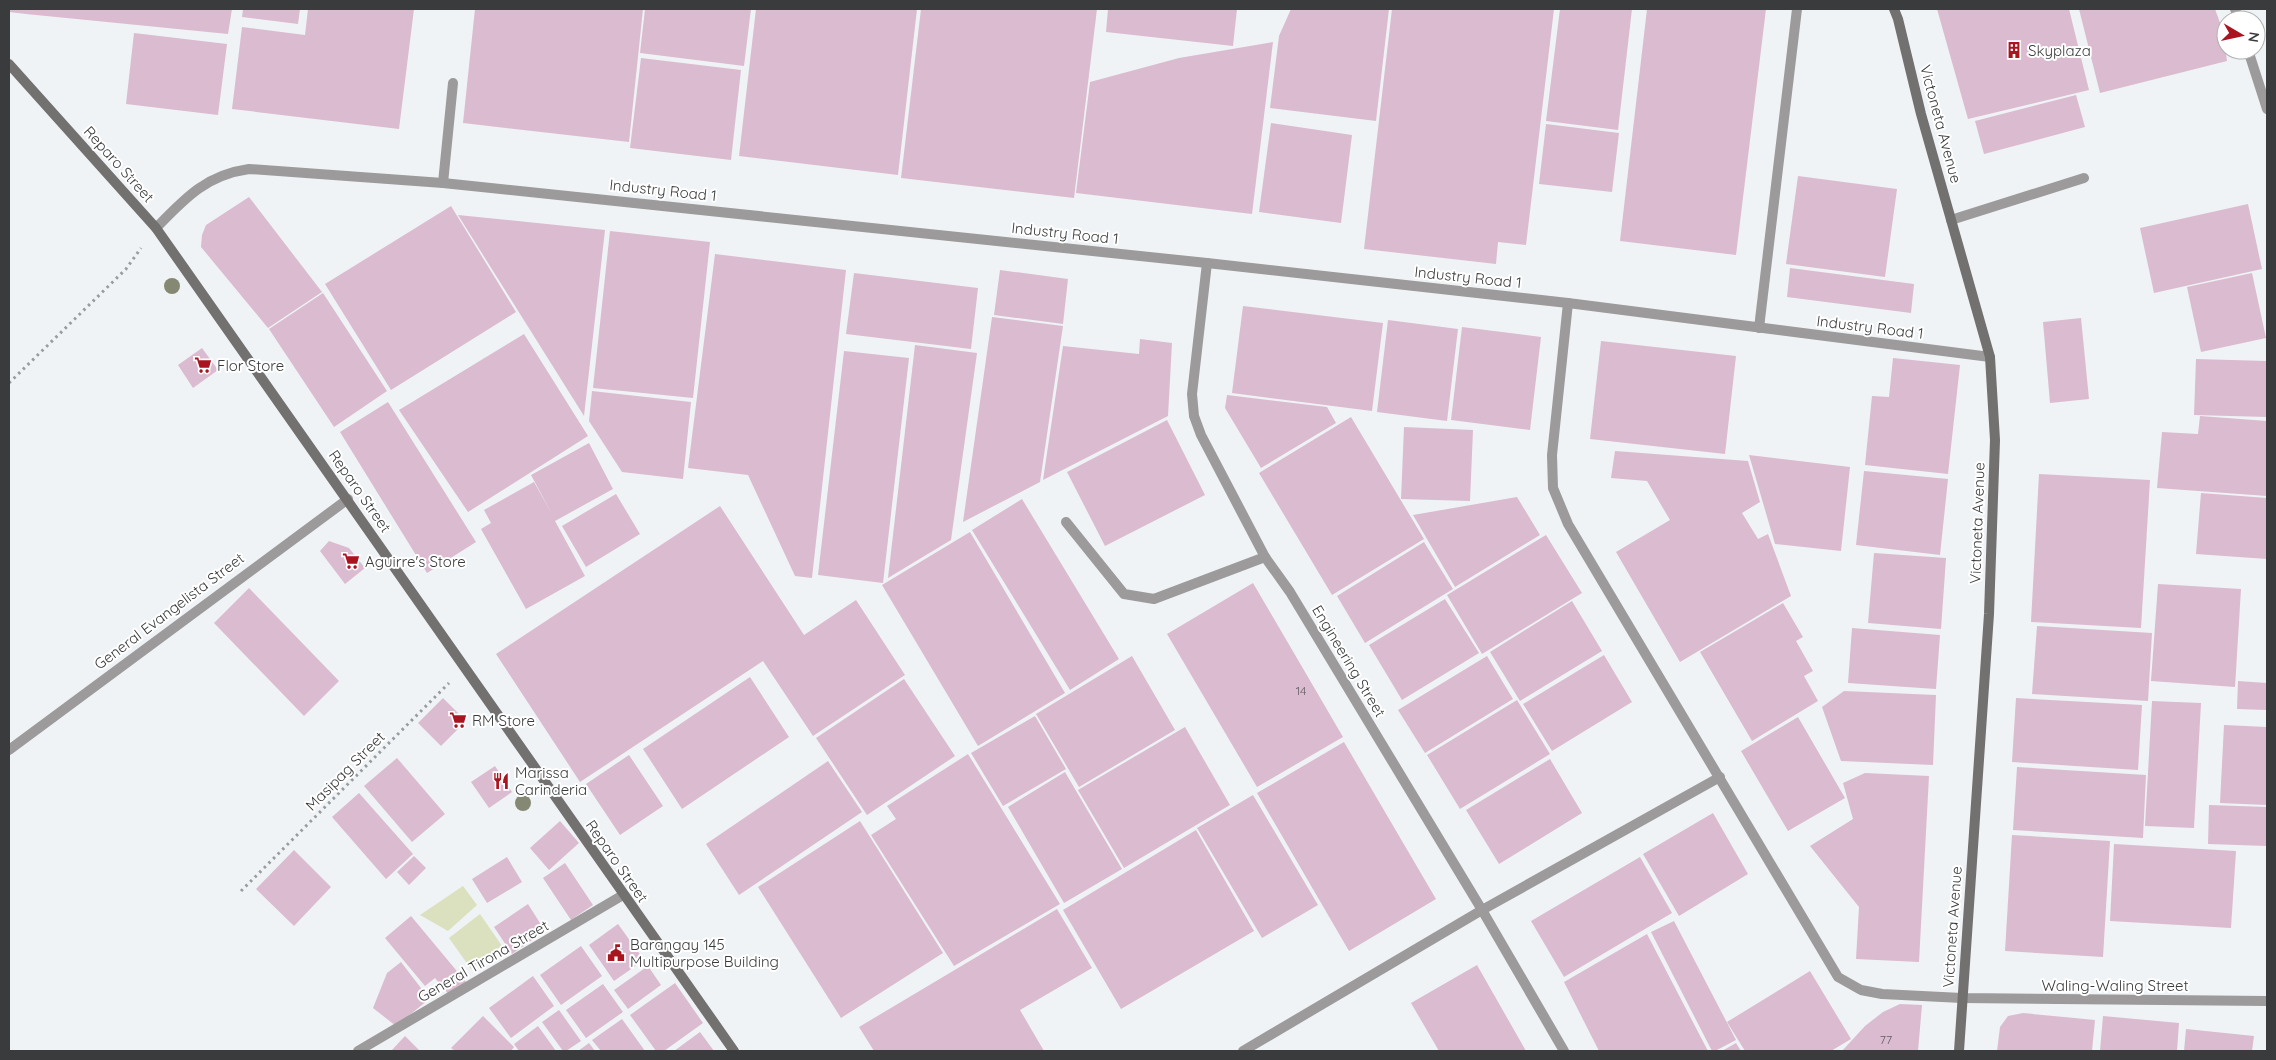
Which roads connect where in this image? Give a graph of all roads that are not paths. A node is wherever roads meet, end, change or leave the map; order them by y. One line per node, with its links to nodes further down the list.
1 (1797, 9): 13 (street)
2 (1894, 9): 9 (street, Victoneta Avenue)
3 (2251, 60): 6 (street)
4 (9, 64): 10 (street, Reparo Street)
5 (453, 83): 8 (street)
6 (2267, 109)
7 (2084, 178): 9 (street)
8 (443, 184): 10 (street, Industry Road 1); 11 (street, Industry Road 1)
9 (1951, 220): 14 (street, Victoneta Avenue)
10 (156, 228): 15 (street, Reparo Street)
11 (1207, 262): 12 (street, Industry Road 1); 17 (street, Engineering Street)
12 (1568, 303): 13 (street, Industry Road 1); 19 (street, Waling-Waling Street)
13 (1759, 328): 14 (street, Industry Road 1)
14 (1990, 358): 22 (street, Victoneta Avenue)
15 (348, 499): 18 (street, General Evangelista Street); 20 (street, Reparo Street)
16 (1066, 522): 17 (street)
17 (1265, 557): 21 (street, Engineering Street)
18 (9, 750)
19 (1720, 777): 21 (street); 22 (street, Waling-Waling Street)
20 (623, 895): 24 (street, General Tirona Street); 25 (street, Reparo Street)
21 (1482, 910): 26 (street); 27 (street, Engineering Street)
22 (1962, 998): 23 (street, Waling-Waling Street); 28 (street, Victoneta Avenue)
23 (2267, 1000)
24 (358, 1051)
25 (734, 1051)
26 (1243, 1051)
27 (1564, 1051)
28 (1959, 1051)

